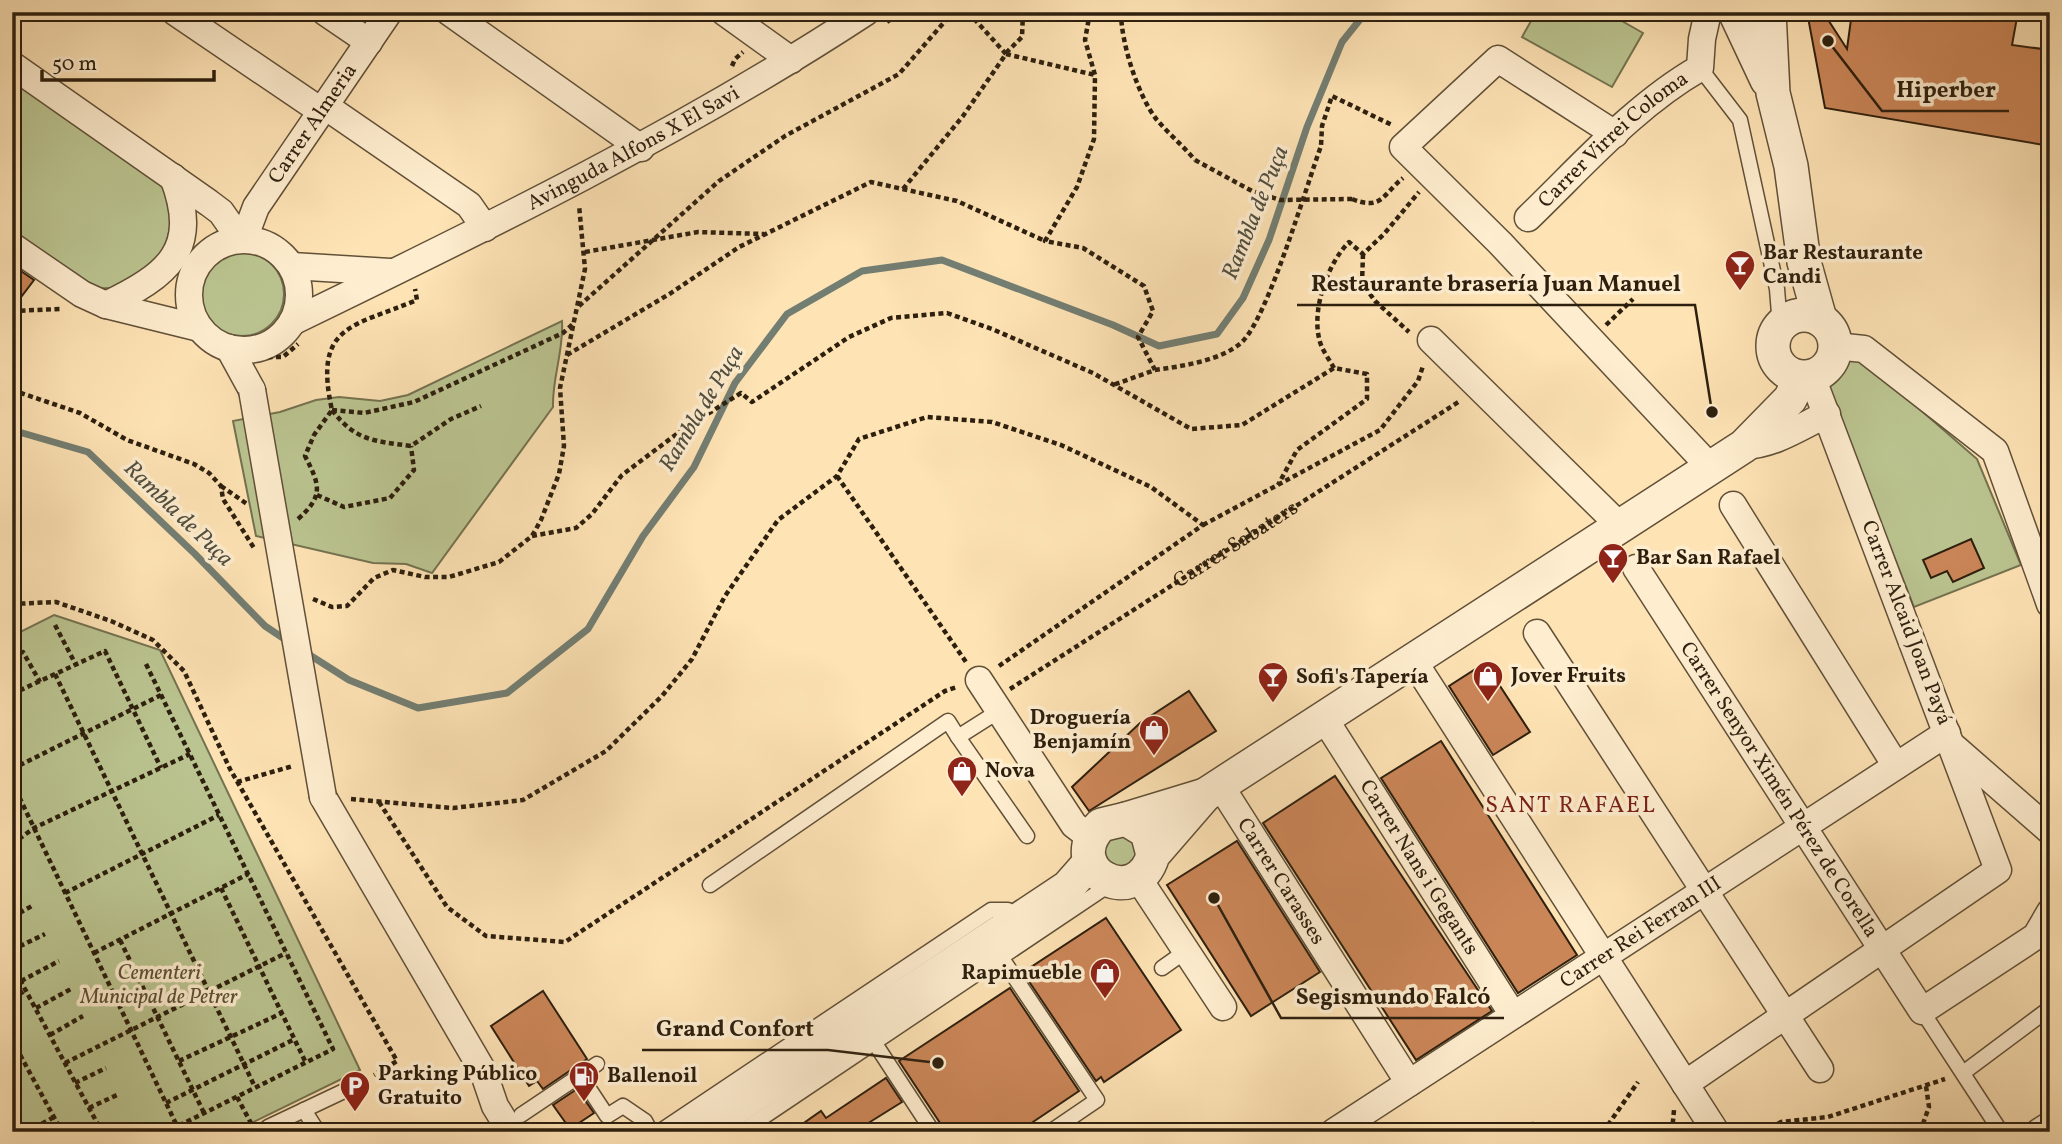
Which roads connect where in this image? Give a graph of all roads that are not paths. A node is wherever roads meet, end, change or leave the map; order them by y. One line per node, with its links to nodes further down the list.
1 (175, 12): 15 (street)
2 (325, 12): 10 (street)
3 (389, 12): 10 (street, Carrer Almeria)
4 (449, 12): 17 (street)
5 (724, 12): 11 (street)
6 (866, 12): 11 (street, Avinguda Alfons X El Savi)
7 (1708, 12): 13 (street)
8 (1735, 12): 14 (street)
9 (1769, 12): 14 (street)
10 (369, 42): 15 (street, Carrer Almeria)
11 (791, 60): 17 (street, Avinguda Alfons X El Savi)
12 (12, 65): 18 (street)
13 (1700, 68): 16 (street, Carrer Virrei Coloma); 29 (lane)
14 (1773, 93): 29 (street)
15 (323, 109): 19 (street, Carrer Almeria); 22 (street)
16 (1615, 134): 21 (street, Carrer Virrei Coloma); 38 (street)
17 (641, 148): 22 (street, Avinguda Alfons X El Savi)
18 (173, 177): 20 (street); 27 (street)
19 (256, 207): 20 (street); 23 (street, Carrer Almeria)
20 (221, 212): 23 (street)
21 (1528, 218)
22 (485, 228): 26 (street, Avinguda Alfons X El Savi)
23 (242, 239): 25 (street); 30 (street)
24 (12, 247): 27 (street)
25 (292, 266): 26 (street, Avinguda Alfons X El Savi); 28 (street)
26 (405, 278): 28 (street, Avinguda Alfons X El Savi)
27 (106, 305): 30 (street)
28 (292, 322): 32 (street)
29 (1807, 327): 34 (street); 34 (street); 42 (street)
30 (200, 328): 33 (street)
31 (1430, 340): 40 (street)
32 (265, 346): 33 (street); 35 (street)
33 (229, 348): 35 (street)
34 (1798, 374): 36 (street, Carrer Alcaid Joan Payá); 37 (street)
35 (253, 390): 80 (street, bridge)
36 (1827, 414): 37 (street); 48 (street, Carrer Alcaid Joan Payá)
37 (1752, 436): 38 (street)
38 (1711, 468): 40 (street)
39 (1733, 505): 49 (street)
40 (1621, 527): 44 (street)
41 (1636, 568): 52 (street, Carrer Senyor Ximén Pérez de Corella)
42 (2050, 604)
43 (1537, 633): 57 (street)
44 (1413, 660): 46 (street); 63 (street)
45 (990, 697): 47 (lane); 55 (street)
46 (1324, 718): 50 (street); 68 (street, Carrer Nans i Gegants)
47 (958, 737): 54 (lane); 56 (lane)
48 (1949, 739): 49 (street, Carrer Rei Ferran III); 53 (street); 60 (street, Carrer Alcaid Joan Payá)
49 (1896, 766): 52 (street, Carrer Rei Ferran III)
50 (1212, 790): 51 (street); 55 (street); 76 (street, Carrer Carasses)
51 (1126, 819): 55 (street); 55 (street)
52 (1803, 827): 57 (street, Carrer Rei Ferran III); 60 (street, Carrer Senyor Ximén Pérez de Corella)
53 (2050, 831)
54 (1027, 836)
55 (1115, 866): 59 (street); 61 (street); 62 (lane)
56 (710, 886)
57 (1705, 891): 63 (street, Carrer Rei Ferran III); 69 (street)
58 (2050, 912): 67 (street)
59 (1019, 920): 84 (lane); 85 (street)
60 (1882, 949): 67 (street, Carrer Senyor Ximén Pérez de Corella); 69 (street)
61 (1186, 951): 64 (lane); 65 (street)
62 (1001, 957): 70 (lane); 88 (lane)
63 (1603, 957): 68 (street, Carrer Rei Ferran III); 77 (street)
64 (1162, 968)
65 (1223, 1007)
66 (2050, 1008): 73 (lane)
67 (1922, 1011): 73 (lane)
68 (1513, 1015): 76 (street, Carrer Rei Ferran III)
69 (1786, 1015): 72 (street); 77 (street)
70 (874, 1042): 86 (lane); 87 (lane)
71 (597, 1064): 74 (lane)
72 (1820, 1069)
73 (1963, 1073): 91 (lane)
74 (580, 1075): 80 (lane); 83 (lane)
75 (361, 1083): 78 (lane)
76 (1409, 1083): 89 (street, Carrer Rei Ferran III)
77 (1685, 1084): 90 (street)
78 (304, 1110): 81 (lane); 82 (lane)
79 (2050, 1125): 92 (street)
80 (521, 1126)
81 (262, 1130)
82 (317, 1132)
83 (652, 1132)
84 (659, 1132)
85 (699, 1132)
86 (741, 1132)
87 (933, 1132)
88 (1050, 1132)
89 (1334, 1132)
90 (1716, 1132)
91 (2001, 1132)
92 (2039, 1132)

